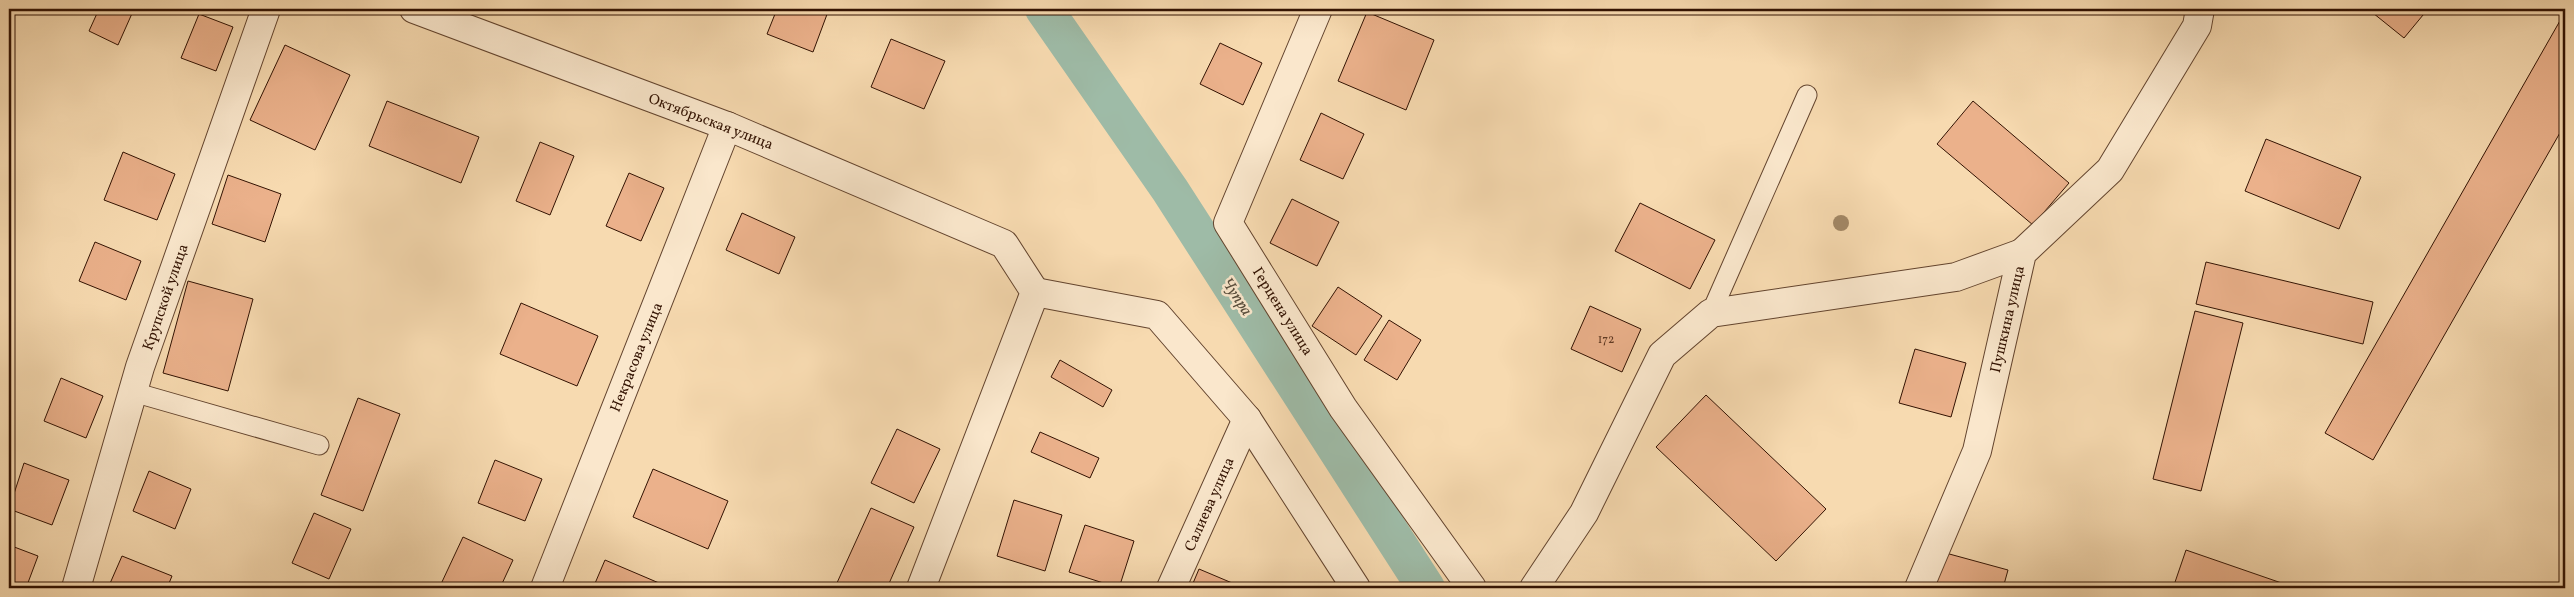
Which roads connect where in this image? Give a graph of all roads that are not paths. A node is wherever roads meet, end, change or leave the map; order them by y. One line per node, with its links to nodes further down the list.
1 (266, 9): 10 (street, Крупской улица)
2 (414, 9): 6 (street, Октябрьская улица)
3 (1318, 9): 18 (street, Герцена улица)
4 (2200, 9): 7 (street, Пушкина улица)
5 (1807, 95): 9 (lane)
6 (727, 126): 8 (street, Октябрьская улица); 14 (street, Некрасова улица)
7 (2022, 253): 9 (street); 20 (street, Пушкина улица)
8 (1035, 292): 11 (street); 15 (street)
9 (1711, 313): 19 (street)
10 (133, 392): 12 (lane); 13 (street, Крупской улица)
11 (1247, 419): 16 (street, Салиева улица); 17 (street)
12 (319, 445)
13 (76, 588)
14 (545, 588)
15 (921, 588)
16 (1171, 588)
17 (1356, 588)
18 (1472, 588)
19 (1534, 588)
20 (1919, 588)

